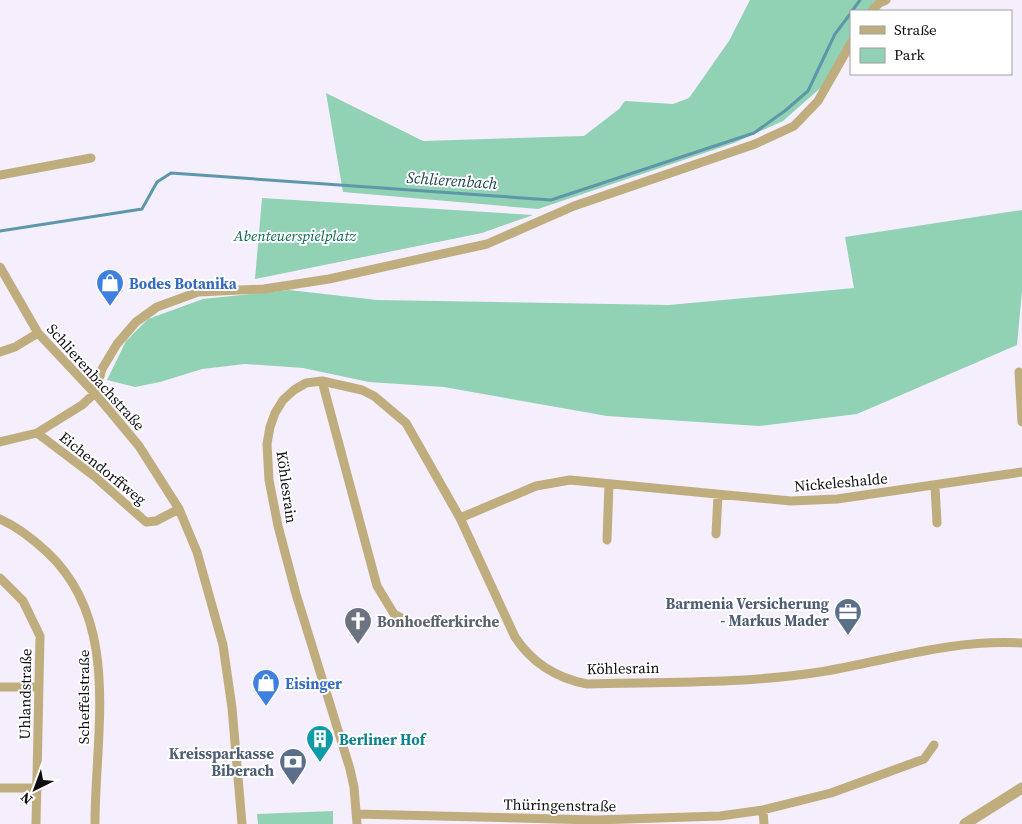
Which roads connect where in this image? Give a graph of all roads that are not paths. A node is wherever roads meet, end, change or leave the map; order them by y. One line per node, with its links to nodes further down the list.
1 (886, 0): 2 (street)
2 (873, 10)
3 (850, 45): 11 (street)
4 (91, 158): 5 (street)
5 (0, 175)
6 (0, 267): 7 (street, Schlierenbachstraße)
7 (38, 333): 8 (street); 11 (street, Schlierenbachstraße)
8 (0, 352)
9 (1019, 372): 12 (street)
10 (322, 380): 20 (street, Köhlesrain); 26 (street); 35 (street, Köhlesrain)
11 (95, 393): 13 (street, Eichendorffweg); 19 (street, Schlierenbachstraße)
12 (1022, 422)
13 (37, 433): 14 (street, Eichendorffweg); 19 (street, Eichendorffweg)
14 (0, 442)
15 (1022, 472): 17 (street, Nickeleshalde)
16 (609, 484): 18 (street, Nickeleshalde); 20 (street, Nickeleshalde); 24 (street)
17 (935, 486): 18 (street, Nickeleshalde); 22 (street)
18 (718, 495): 23 (street)
19 (179, 509): 38 (street, Schlierenbachstraße)
20 (460, 518): 27 (street, Köhlesrain)
21 (0, 519): 37 (street, Scheffelstraße)
22 (937, 523)
23 (716, 534)
24 (607, 540)
25 (0, 578): 29 (street, Uhlandstraße)
26 (409, 622)
27 (1022, 643)
28 (0, 687): 29 (street)
29 (40, 687): 32 (street, Uhlandstraße)
30 (934, 745): 34 (street, Thüringenstraße)
31 (0, 788): 32 (street)
32 (38, 788): 36 (street, Uhlandstraße)
33 (1022, 788): 41 (street)
34 (763, 810): 35 (street, Thüringenstraße); 40 (street)
35 (356, 814): 39 (street, Köhlesrain)
36 (36, 824)
37 (94, 824)
38 (242, 824)
39 (356, 824)
40 (764, 824)
41 (964, 824)

